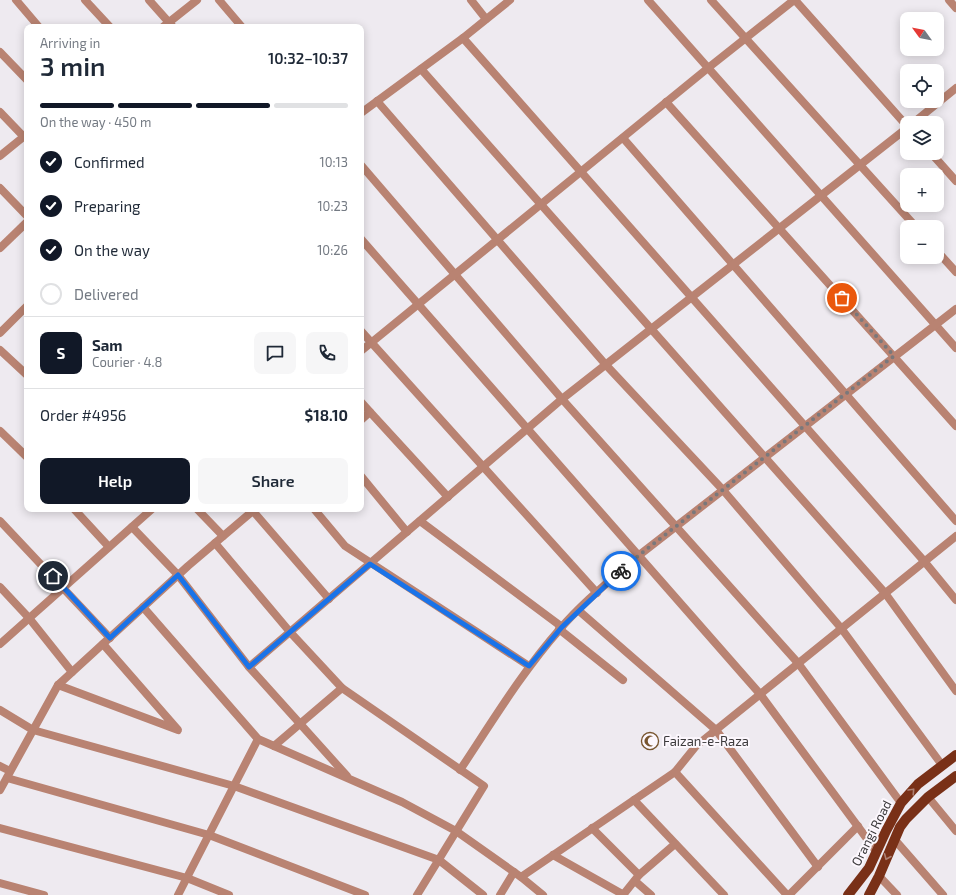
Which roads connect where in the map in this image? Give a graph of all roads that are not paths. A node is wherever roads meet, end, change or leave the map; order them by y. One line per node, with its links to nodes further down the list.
1 (16, 0): 14 (street)
2 (85, 0): 15 (street)
3 (149, 0): 16 (street)
4 (197, 0): 17 (street)
5 (219, 0): 18 (street)
6 (471, 0): 13 (street)
7 (510, 0): 13 (street)
8 (648, 0): 22 (street)
9 (711, 0): 20 (street)
10 (794, 0): 20 (street); 31 (street)
11 (949, 0): 12 (street)
12 (956, 8)
13 (486, 19): 19 (street)
14 (36, 24)
15 (107, 24)
16 (167, 24)
17 (169, 24)
18 (239, 24)
19 (463, 38): 23 (street); 40 (street)
20 (746, 38): 22 (street); 38 (street)
21 (0, 52): 24 (street)
22 (708, 68): 27 (street); 43 (street)
23 (420, 69): 26 (street); 44 (street)
24 (24, 77)
25 (955, 90): 30 (street)
26 (377, 101): 28 (street); 49 (street)
27 (666, 102): 35 (street); 48 (street)
28 (364, 111)
29 (0, 112): 33 (street)
30 (922, 116)
31 (900, 119)
32 (900, 133): 38 (street)
33 (24, 135)
34 (24, 137): 36 (street)
35 (624, 138): 40 (street); 53 (street)
36 (0, 156)
37 (937, 160): 41 (street)
38 (861, 165): 43 (street); 46 (street)
39 (364, 169): 55 (street)
40 (581, 173): 44 (street); 56 (street)
41 (956, 181)
42 (0, 188): 45 (street)
43 (821, 194): 48 (street); 60 (street)
44 (541, 205): 49 (street); 61 (street)
45 (24, 213)
46 (910, 220)
47 (24, 225): 51 (street)
48 (779, 228): 53 (street); 68 (street)
49 (498, 240): 55 (street); 69 (street)
50 (364, 241): 57 (street)
51 (0, 248)
52 (944, 259): 54 (street)
53 (733, 264): 56 (street); 71 (street)
54 (956, 272)
55 (455, 275): 57 (street); 72 (street)
56 (690, 298): 61 (street); 76 (street)
57 (419, 304): 64 (street); 78 (street)
58 (24, 309): 62 (street)
59 (956, 309): 60 (street)
60 (935, 325): 65 (street); 68 (street)
61 (651, 329): 69 (street); 81 (street)
62 (0, 333)
63 (364, 335): 64 (street)
64 (371, 343): 66 (street); 82 (street)
65 (956, 348)
66 (364, 349)
67 (0, 350): 70 (street)
68 (894, 356): 71 (street); 77 (street)
69 (606, 365): 72 (street); 84 (street)
70 (24, 372)
71 (846, 394): 76 (street); 94 (street)
72 (562, 400): 78 (street); 96 (street)
73 (364, 405): 74 (street)
74 (370, 412): 75 (street); 85 (street)
75 (364, 417)
76 (804, 426): 81 (street); 103 (street)
77 (956, 426)
78 (528, 429): 82 (street); 102 (street)
79 (0, 430): 80 (street)
80 (24, 454)
81 (765, 457): 84 (street); 109 (street)
82 (483, 467): 85 (street); 108 (street)
83 (364, 480): 97 (street)
84 (723, 490): 96 (street); 116 (street)
85 (448, 497): 93 (street)
86 (77, 512): 101 (street)
87 (148, 512): 95 (street)
88 (200, 512): 98 (street)
89 (252, 512): 98 (street)
90 (256, 512): 110 (street)
91 (316, 512): 104 (street)
92 (0, 521): 107 (street)
93 (420, 521): 97 (street); 115 (street)
94 (956, 521)
95 (132, 526): 101 (street); 105 (street)
96 (676, 527): 102 (street); 121 (street)
97 (407, 532): 104 (street)
98 (223, 536): 100 (street)
99 (956, 536): 103 (street)
100 (215, 543): 105 (street); 117 (street)
101 (109, 547): 107 (street)
102 (638, 556): 108 (street); 129 (street)
103 (924, 561): 109 (street); 111 (street)
104 (370, 564): 110 (street); 122 (street)
105 (178, 575): 112 (street); 123 (street)
106 (0, 587): 114 (street)
107 (64, 587): 114 (street); 118 (street)
108 (597, 593): 113 (street)
109 (885, 593): 116 (street); 128 (street)
110 (329, 599): 117 (street)
111 (956, 600)
112 (143, 607): 118 (street); 134 (street)
113 (578, 610): 115 (street); 133 (street)
114 (28, 618): 119 (street); 124 (street)
115 (561, 628): 122 (street); 125 (street)
116 (841, 628): 121 (street); 137 (street)
117 (290, 632): 123 (street); 127 (street)
118 (110, 638): 120 (street)
119 (0, 644)
120 (103, 644): 124 (street); 126 (street)
121 (798, 663): 129 (street); 148 (street)
122 (529, 666): 139 (street)
123 (249, 667): 131 (street)
124 (72, 672): 126 (street)
125 (623, 680)
126 (58, 685): 132 (street)
127 (342, 688): 131 (street); 139 (street)
128 (956, 691)
129 (760, 694): 133 (street); 149 (street)
130 (0, 710): 132 (street)
131 (300, 724): 135 (street); 143 (street)
132 (33, 730): 141 (street); 144 (street)
133 (716, 730): 140 (street); 160 (street)
134 (258, 739): 135 (street); 144 (street)
135 (274, 746): 143 (street)
136 (956, 755): 137 (main road, Orangi Road)
137 (942, 765): 148 (main road, Orangi Road, one-way to 137)
138 (0, 766): 141 (street)
139 (460, 770): 152 (street)
140 (674, 772): 147 (street); 177 (street)
141 (8, 775): 145 (street); 154 (street)
142 (956, 776): 146 (main road, Orangi Road)
143 (349, 778): 152 (street)
144 (234, 786): 154 (street); 159 (street)
145 (0, 790)
146 (928, 797): 153 (street); 155 (main road, Orangi Road)
147 (634, 800): 151 (street); 156 (street)
148 (901, 803): 157 (main road, Orangi Road)
149 (858, 826): 157 (street); 160 (street)
150 (0, 828): 163 (street)
151 (592, 828): 158 (street); 164 (street)
152 (456, 831): 159 (street); 161 (street)
153 (956, 831)
154 (209, 835): 163 (street); 169 (street)
155 (895, 840): 162 (main road, Orangi Road, one-way to 162); 181 (street)
156 (675, 844): 164 (street); 176 (street)
157 (876, 851): 178 (main road, Orangi Road)
158 (553, 855): 161 (street); 174 (street)
159 (439, 860): 170 (street); 171 (street)
160 (818, 867): 177 (street)
161 (517, 874): 172 (street); 173 (street)
162 (880, 876): 179 (main road, Orangi Road); 180 (street)
163 (187, 878): 167 (street); 168 (street)
164 (637, 878): 174 (street); 175 (street)
165 (0, 883): 166 (street)
166 (44, 895)
167 (178, 895)
168 (229, 895)
169 (365, 895)
170 (417, 895)
171 (482, 895)
172 (500, 895)
173 (543, 895)
174 (624, 895)
175 (651, 895)
176 (724, 895)
177 (788, 895)
178 (848, 895)
179 (869, 895)
180 (896, 895)
181 (943, 895)

